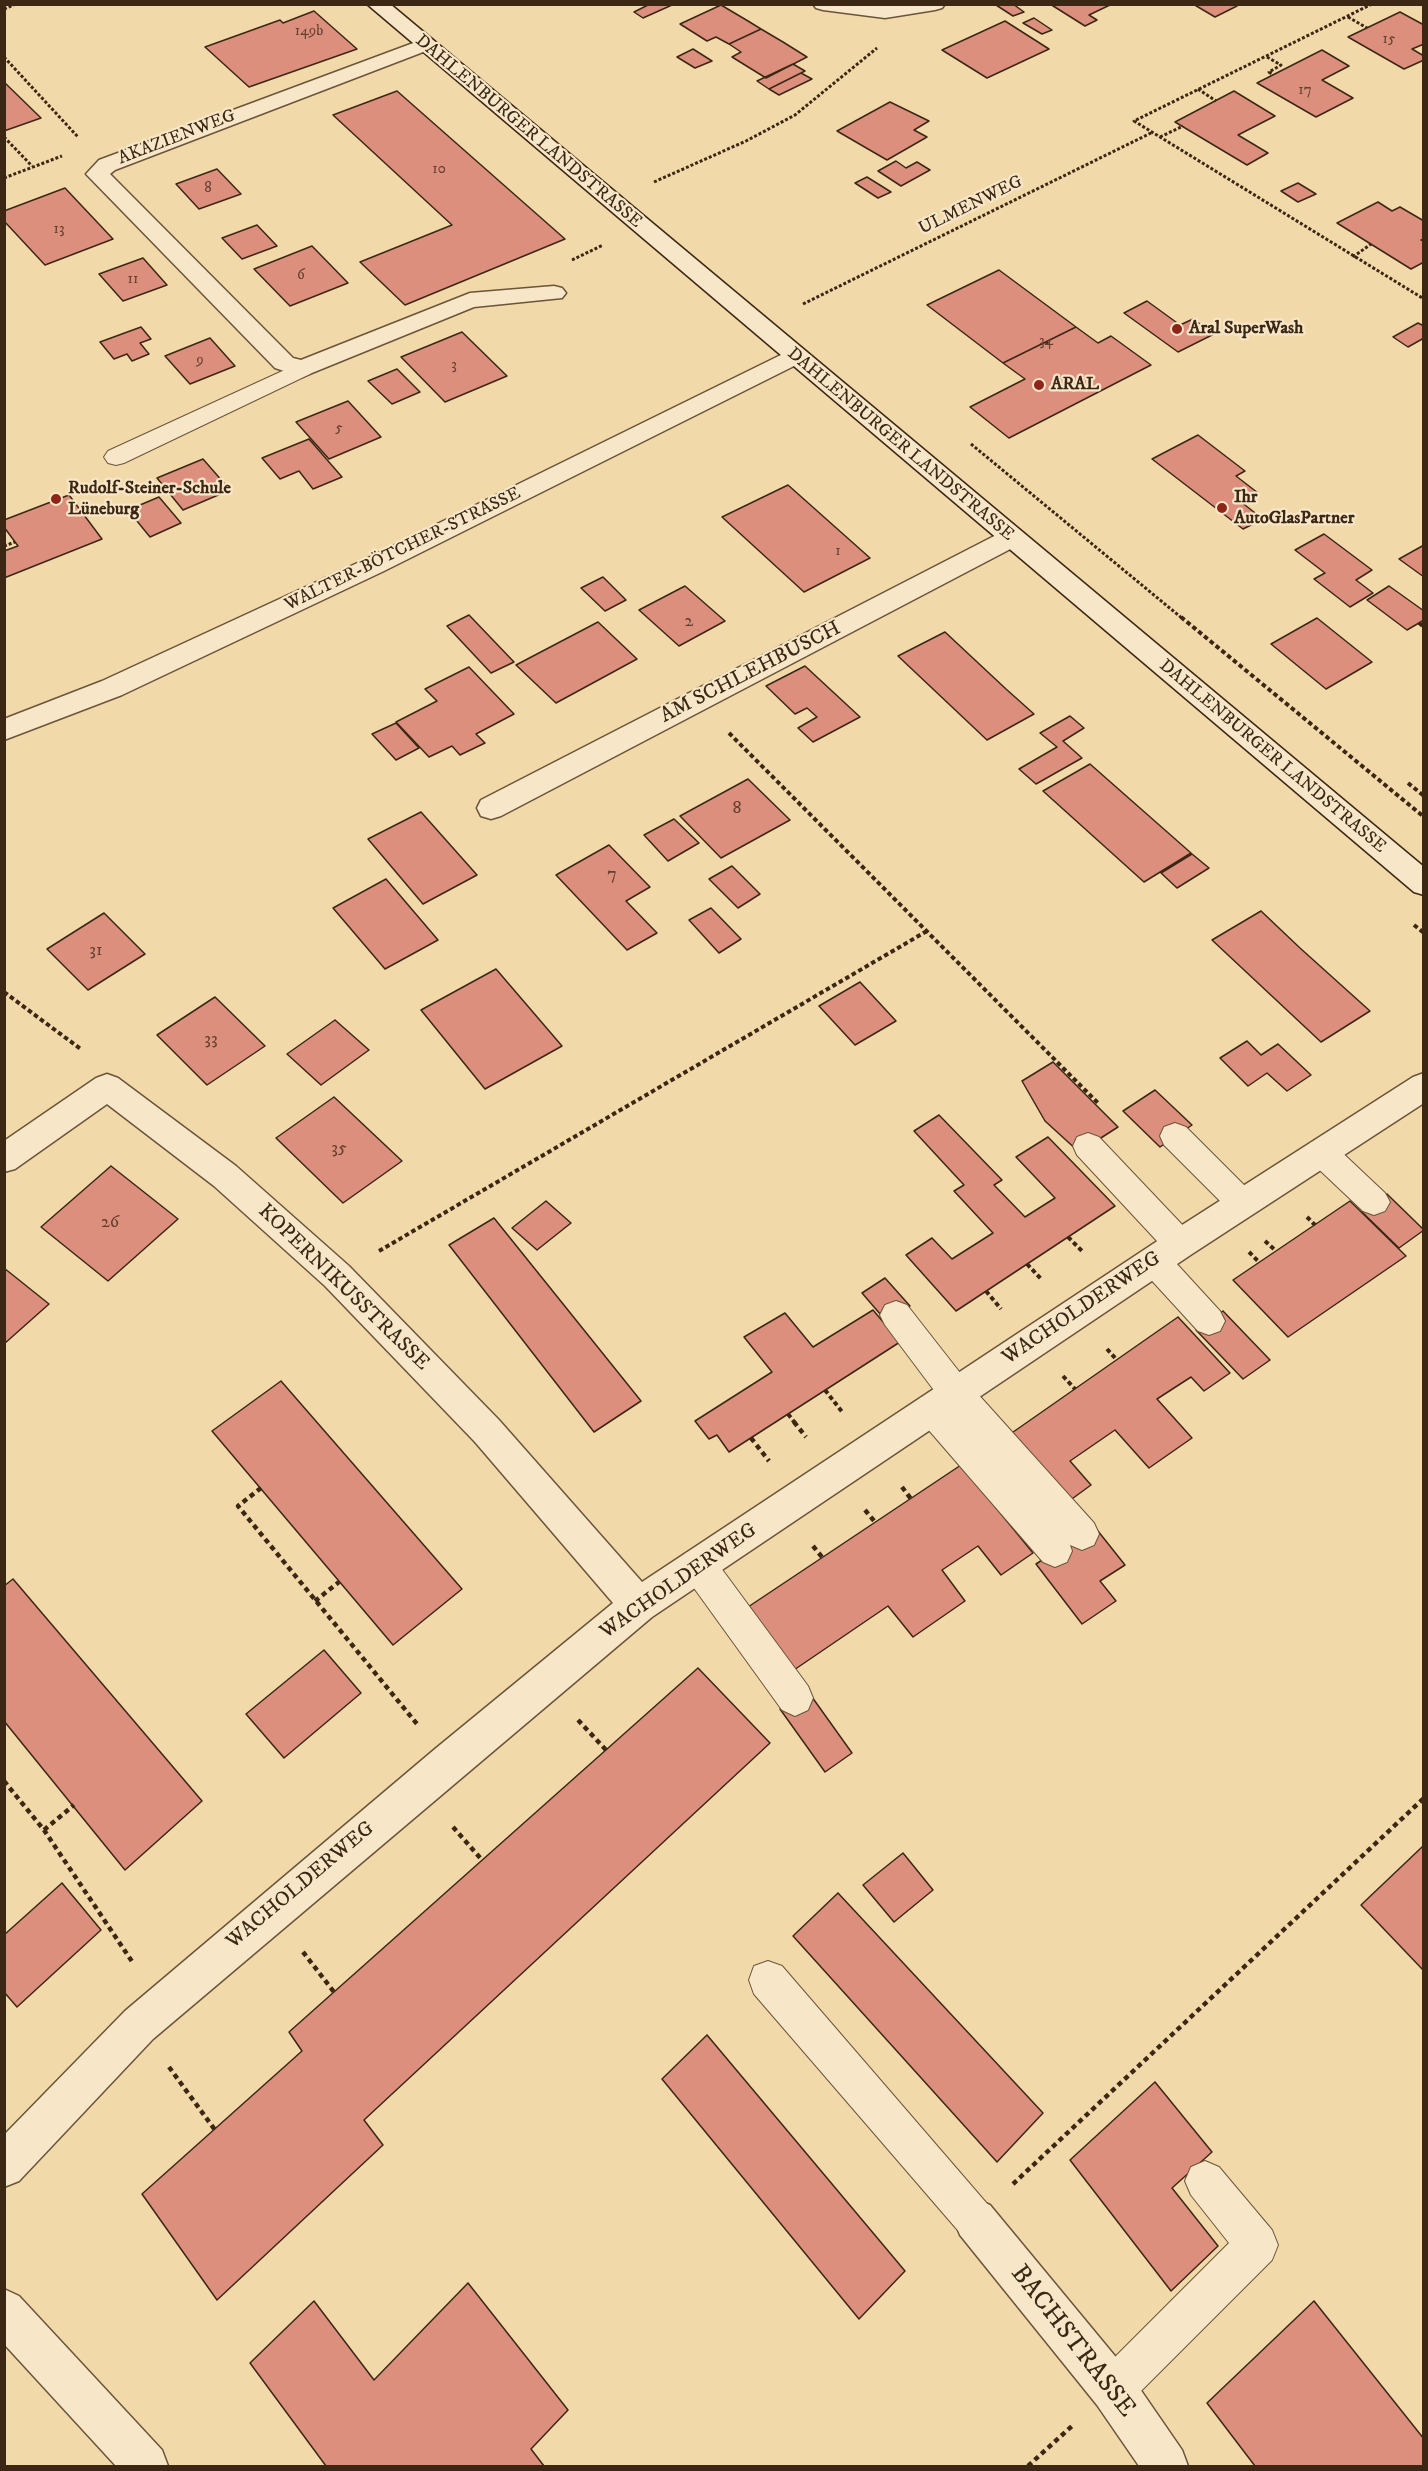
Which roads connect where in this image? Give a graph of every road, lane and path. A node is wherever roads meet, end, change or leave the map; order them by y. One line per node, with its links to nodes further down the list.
1 (16, 4): 6 (path)
2 (377, 4): 9 (street, DAHLENBURGER LANDSTRASSE)
3 (823, 4): 4 (street)
4 (936, 4)
5 (1372, 4): 7 (path)
6 (4, 9)
7 (1348, 17): 8 (path); 12 (path)
8 (1368, 28)
9 (424, 45): 30 (street, DAHLENBURGER LANDSTRASSE); 31 (street, AKAZIENWEG)
10 (881, 45): 24 (path)
11 (4, 57): 20 (path)
12 (1267, 57): 13 (path); 14 (path)
13 (1273, 75)
14 (1198, 89): 15 (path); 17 (path)
15 (1216, 101)
16 (1183, 126): 19 (path)
17 (1152, 132): 19 (path); 29 (path, ULMENWEG)
18 (4, 137): 22 (path)
19 (1160, 137): 26 (path)
20 (77, 145)
21 (63, 155): 22 (path)
22 (32, 166): 23 (path)
23 (4, 178)
24 (655, 182)
25 (1371, 244): 26 (path)
26 (1353, 257): 28 (path)
27 (554, 293): 31 (street)
28 (1424, 299)
29 (803, 304)
30 (795, 356): 34 (street, DAHLENBURGER LANDSTRASSE); 40 (street, WALTER-BÖTCHER-STRASSE)
31 (302, 369): 33 (lane)
32 (968, 442): 44 (path)
33 (116, 457)
34 (1011, 538): 39 (street, AM SCHLEHBUSCH); 45 (street, DAHLENBURGER LANDSTRASSE)
35 (15, 542): 36 (path)
36 (4, 546)
37 (1419, 623): 38 (path)
38 (1424, 627)
39 (697, 700): 43 (street, AM SCHLEHBUSCH); 46 (path)
40 (4, 730)
41 (1408, 783): 42 (path)
42 (1424, 796)
43 (491, 808)
44 (1424, 818)
45 (1424, 884)
46 (927, 931): 50 (path); 58 (path)
47 (4, 992): 49 (path)
48 (1424, 1086): 53 (street, WACHOLDERWEG)
49 (107, 1087): 54 (street); 58 (street, KOPERNIKUSSTRASSE)
50 (1100, 1105)
51 (1175, 1136): 56 (lane)
52 (1089, 1146): 57 (lane)
53 (1321, 1152): 55 (lane); 56 (street, WACHOLDERWEG)
54 (4, 1159)
55 (1374, 1202)
56 (1242, 1203): 57 (street, WACHOLDERWEG)
57 (1167, 1252): 60 (lane); 61 (street, WACHOLDERWEG)
58 (337, 1276): 67 (street, KOPERNIKUSSTRASSE)
59 (896, 1315): 61 (lane)
60 (1209, 1321)
61 (944, 1401): 63 (lane); 64 (street, WACHOLDERWEG)
62 (261, 1488): 66 (path)
63 (1068, 1543)
64 (698, 1565): 67 (street, WACHOLDERWEG); 68 (lane)
65 (339, 1582): 66 (path)
66 (315, 1601): 69 (path)
67 (639, 1605): 69 (street, WACHOLDERWEG)
68 (795, 1698)
69 (449, 1762): 75 (street, WACHOLDERWEG)
70 (4, 1781): 73 (path)
71 (1424, 1798): 79 (path)
72 (74, 1805): 73 (path)
73 (44, 1830): 75 (path)
74 (768, 1980): 79 (lane)
75 (150, 2016): 76 (path); 77 (street, WACHOLDERWEG)
76 (215, 2130)
77 (4, 2166)
78 (1205, 2181): 81 (lane)
79 (975, 2220): 81 (street, BACHSTRASSE)
80 (4, 2311): 82 (street)
81 (1113, 2389): 83 (path); 84 (street, BACHSTRASSE)
82 (146, 2466)
83 (1028, 2466)
84 (1166, 2466)

